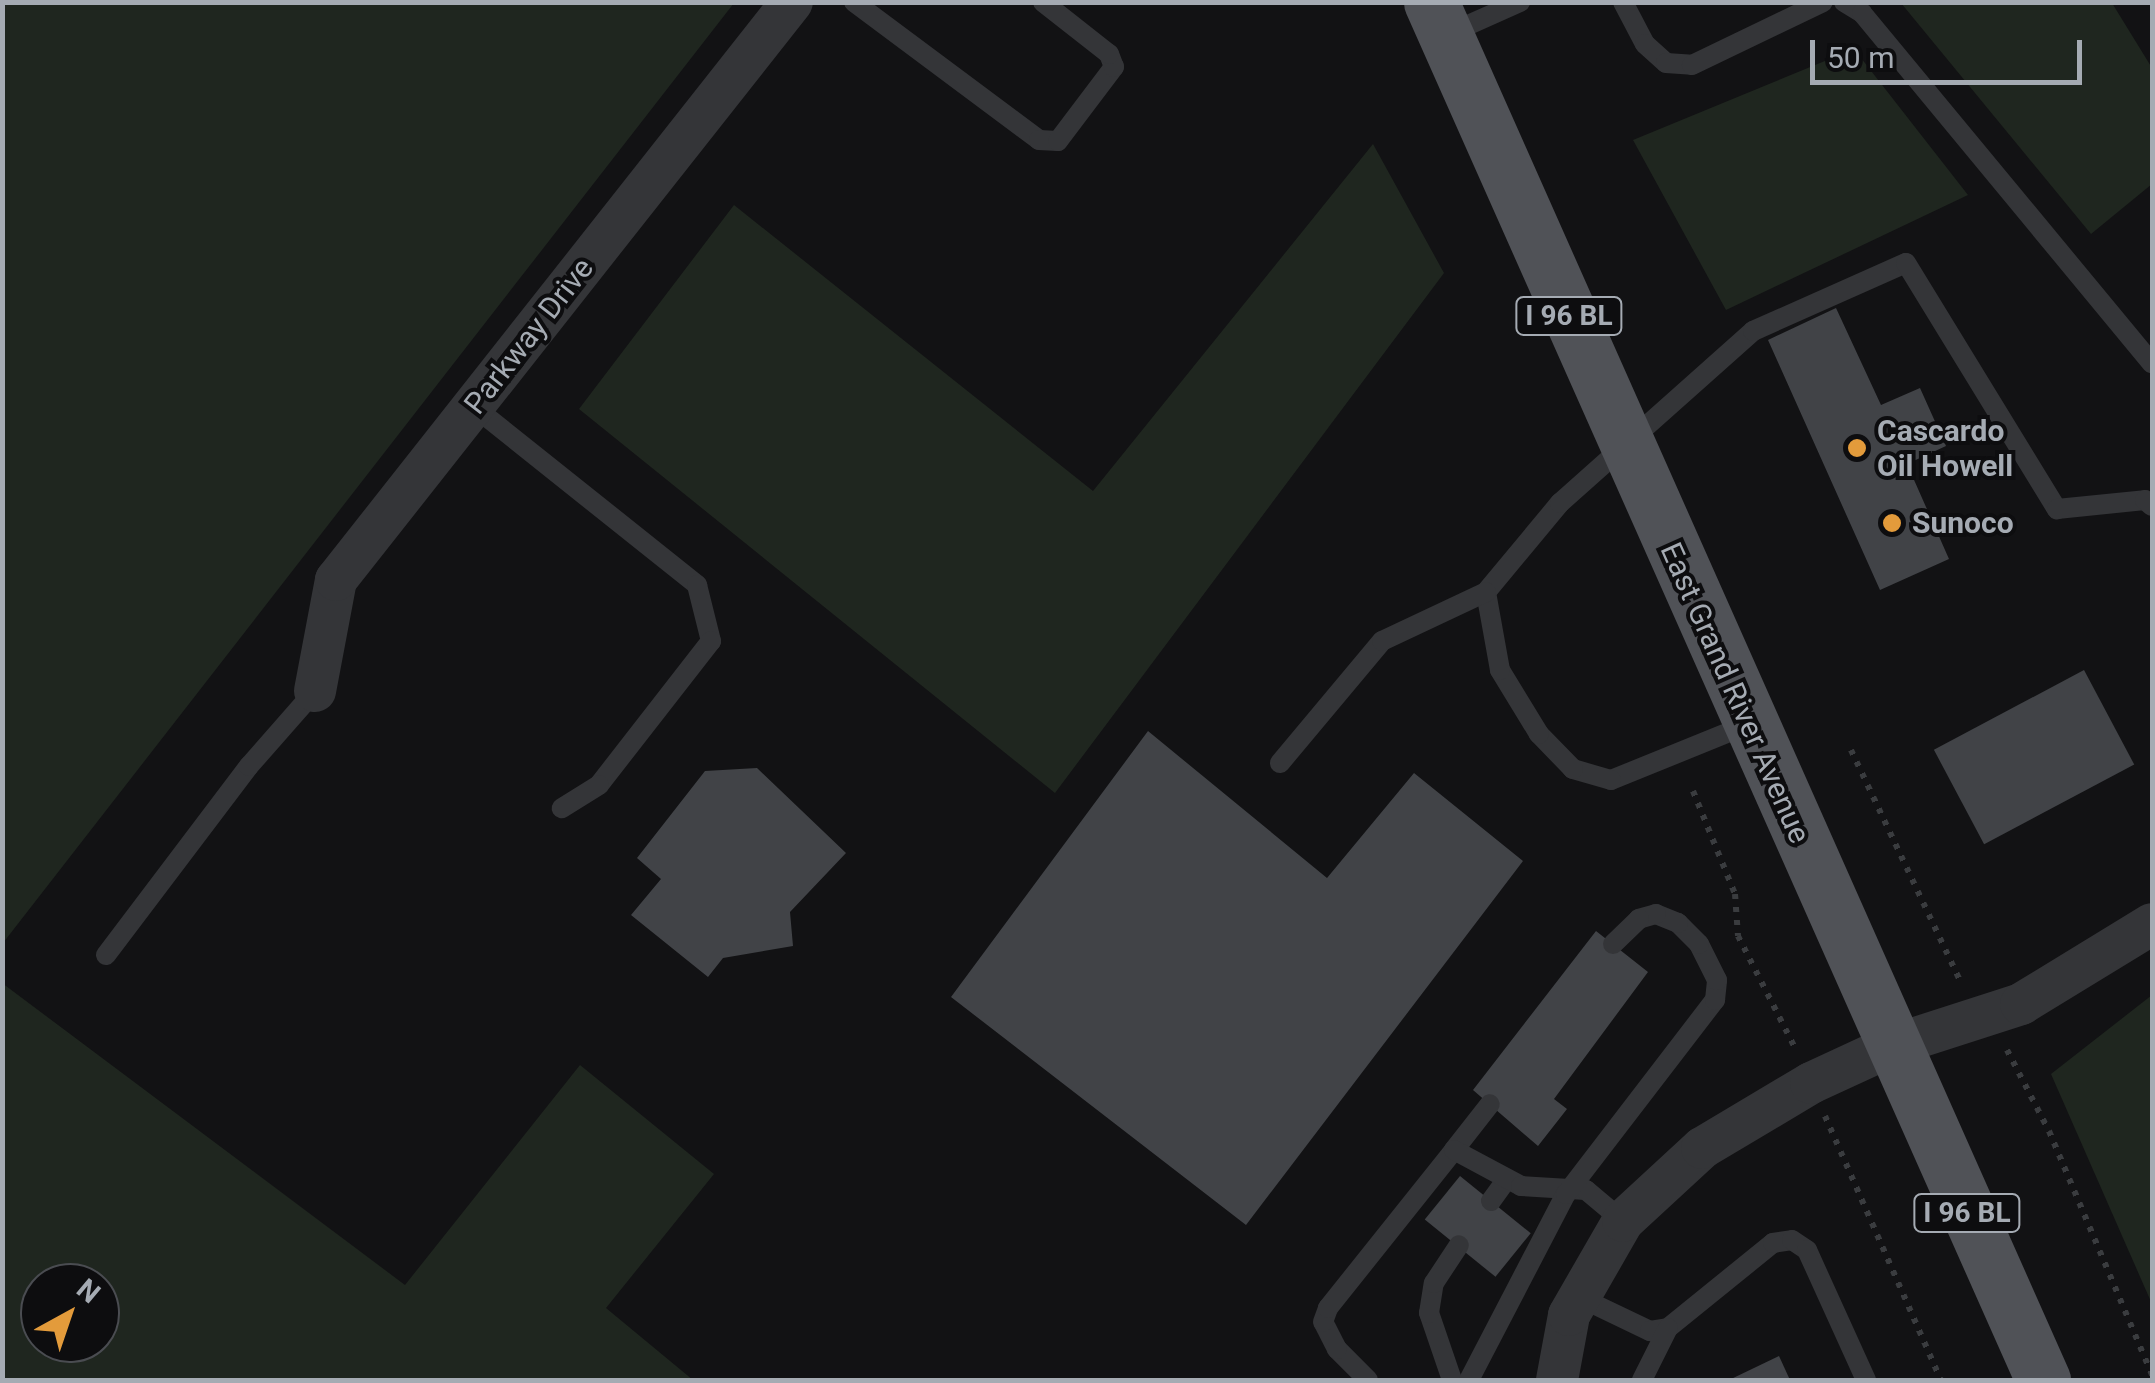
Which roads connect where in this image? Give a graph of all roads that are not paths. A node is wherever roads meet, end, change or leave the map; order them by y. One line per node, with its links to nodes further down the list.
1 (792, 2): 10 (street, Parkway Drive)
2 (854, 2): 3 (lane)
3 (1043, 2)
4 (1520, 2): 8 (lane)
5 (1623, 2): 6 (lane)
6 (1822, 2)
7 (1844, 2): 9 (lane)
8 (1438, 19): 11 (main road, East Grand River Avenue / I 96 BL)
9 (2152, 363)
10 (474, 406): 14 (street, Parkway Drive); 17 (lane)
11 (1625, 443): 12 (lane); 13 (lane); 15 (main road, East Grand River Avenue / I 96 BL)
12 (2152, 506)
13 (1486, 592): 15 (lane); 16 (lane)
14 (315, 691): 20 (lane)
15 (1749, 724): 21 (main road, East Grand River Avenue / I 96 BL)
16 (1280, 763)
17 (562, 808)
18 (2152, 924): 21 (street)
19 (1613, 944): 25 (lane)
20 (106, 955)
21 (1892, 1046): 27 (street); 37 (main road, East Grand River Avenue / I 96 BL)
22 (1490, 1104): 23 (lane)
23 (1454, 1150): 24 (lane); 31 (lane)
24 (1507, 1179): 25 (lane); 26 (lane)
25 (1566, 1194): 27 (lane); 33 (lane)
26 (1491, 1201)
27 (1623, 1221): 29 (street)
28 (1458, 1246): 32 (lane)
29 (1580, 1297): 30 (lane); 34 (street)
30 (1668, 1328): 35 (lane); 36 (lane)
31 (1368, 1380)
32 (1452, 1380)
33 (1469, 1380)
34 (1557, 1380)
35 (1642, 1380)
36 (1866, 1380)
37 (2043, 1380)

